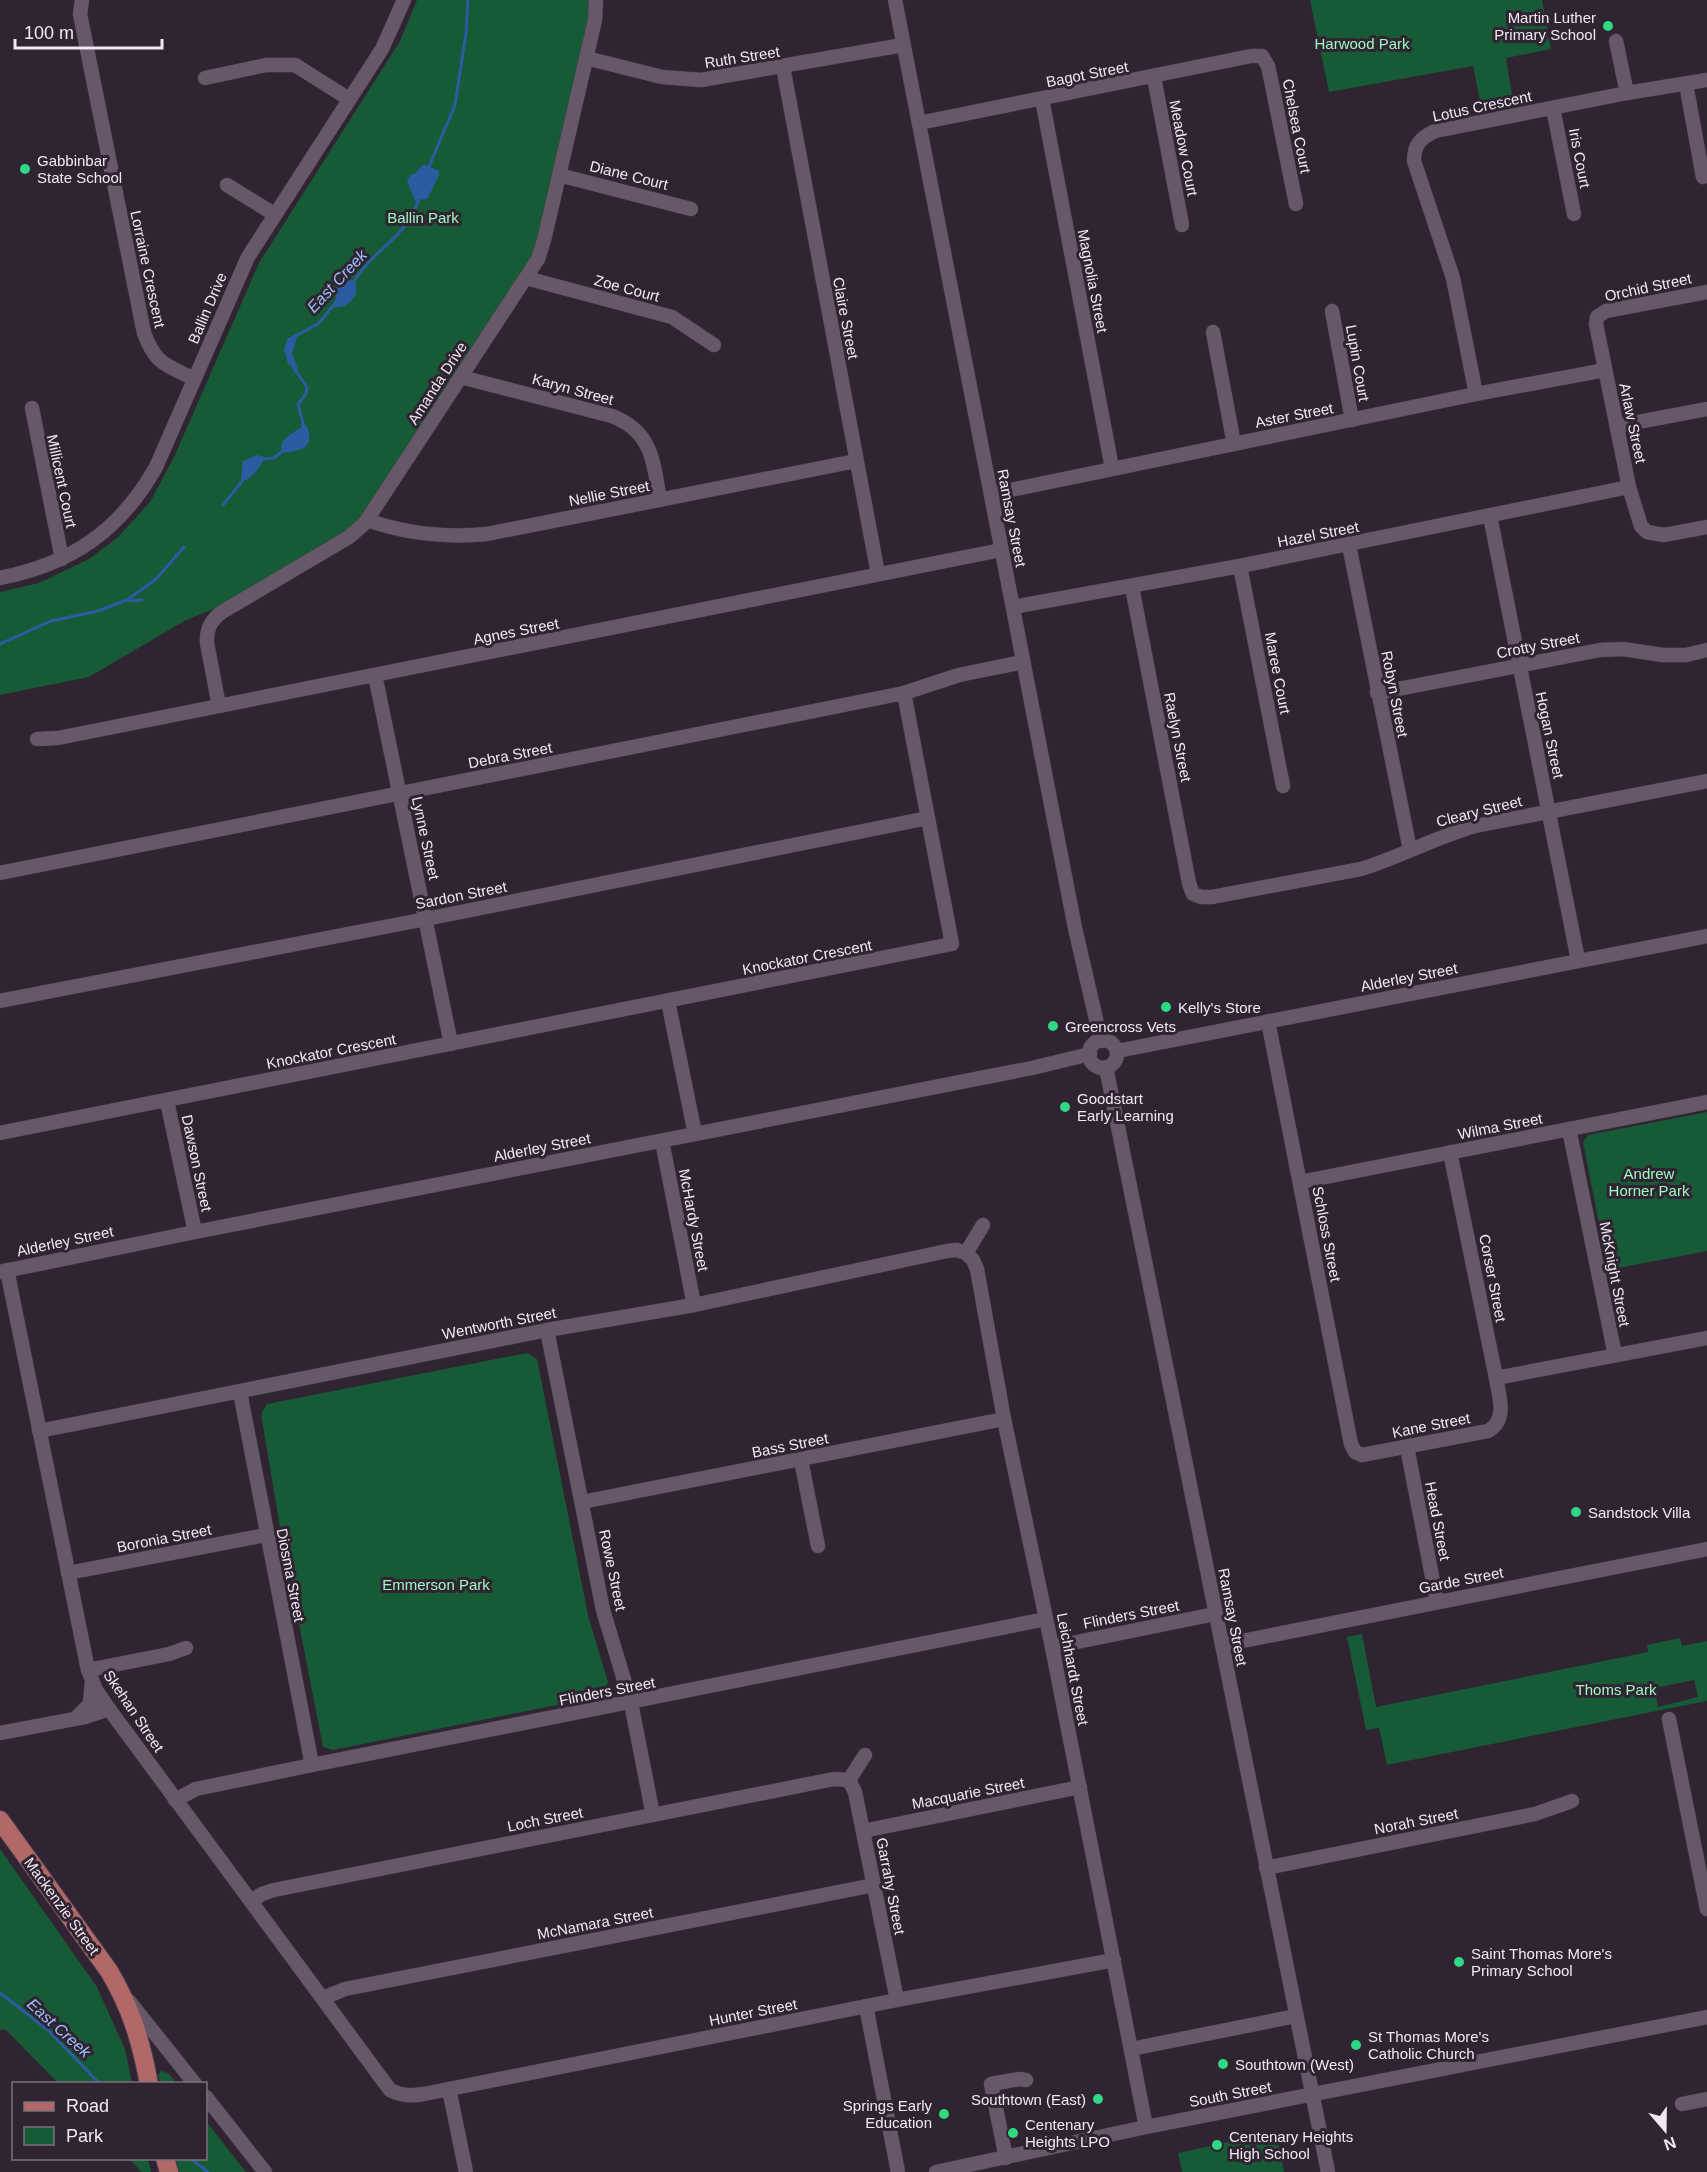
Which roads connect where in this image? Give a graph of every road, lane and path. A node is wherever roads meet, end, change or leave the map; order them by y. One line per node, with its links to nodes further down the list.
1 (82, 0): 35 (street, Lorraine Crescent)
2 (404, 0): 15 (street, Ballin Drive)
3 (596, 0): 8 (street, Amanda Drive)
4 (895, 0): 6 (street, Ramsay Street)
5 (1616, 40): 14 (street)
6 (903, 45): 9 (street, Ruth Street); 18 (street, Ramsay Street)
7 (1262, 56): 10 (street, Bagot Street); 22 (street, Chelsea Court)
8 (586, 58): 9 (street, Ruth Street); 19 (street, Amanda Drive)
9 (783, 67): 42 (street, Claire Street)
10 (1154, 77): 16 (street, Bagot Street); 26 (street, Meadow Court)
11 (205, 78): 15 (street)
12 (1707, 80): 13 (street, Lotus Crescent)
13 (1686, 84): 14 (street, Lotus Crescent); 20 (street)
14 (1627, 93): 17 (street, Lotus Crescent)
15 (349, 99): 24 (street, Ballin Drive)
16 (1042, 99): 18 (street, Bagot Street); 43 (street, Magnolia Street)
17 (1553, 108): 25 (street, Iris Court); 36 (street, Lotus Crescent)
18 (919, 123): 45 (street, Ramsay Street)
19 (559, 174): 23 (street, Diane Court); 27 (street, Amanda Drive)
20 (1703, 177)
21 (227, 184): 24 (street)
22 (1296, 204)
23 (691, 209)
24 (274, 214): 35 (street, Ballin Drive)
25 (1574, 214)
26 (1182, 225)
27 (526, 279): 32 (street, Zoe Court); 34 (street, Amanda Drive)
28 (1707, 292): 30 (street, Orchid Street)
29 (1332, 311): 39 (street, Lupin Court)
30 (1597, 317): 33 (street, Arlaw Street)
31 (1213, 332): 41 (street)
32 (714, 345)
33 (1605, 370): 36 (street, Aster Street); 40 (street, Arlaw Street)
34 (461, 377): 46 (street, Karyn Street); 48 (street, Amanda Drive)
35 (194, 380): 52 (street, Ballin Drive)
36 (1476, 394): 39 (street, Aster Street)
37 (32, 408): 52 (street, Millicent Court)
38 (1707, 409): 40 (street)
39 (1352, 420): 41 (street, Aster Street)
40 (1617, 426): 44 (street, Arlaw Street)
41 (1234, 444): 43 (street, Aster Street)
42 (856, 461): 46 (street, Nellie Street); 54 (street, Claire Street)
43 (1112, 468): 45 (street, Aster Street)
44 (1629, 487): 47 (street, Hazel Street); 49 (street, Arlaw Street)
45 (990, 494): 51 (street, Ramsay Street)
46 (660, 500): 48 (street, Nellie Street)
47 (1490, 516): 50 (street, Hazel Street); 60 (street, Hogan Street)
48 (367, 520): 64 (street, Amanda Drive)
49 (1707, 527)
50 (1349, 544): 53 (street, Hazel Street); 63 (street, Robyn Street)
51 (1001, 550): 54 (street, Agnes Street); 57 (street, Ramsay Street)
52 (62, 559): 55 (street, Ballin Drive)
53 (1240, 566): 56 (street, Hazel Street); 67 (street, Maree Court)
54 (878, 574): 61 (street, Agnes Street)
55 (0, 578)
56 (1132, 587): 57 (street, Hazel Street); 73 (street, Raelyn Street)
57 (1013, 607): 59 (street, Ramsay Street)
58 (1707, 650): 60 (street, Crotty Street)
59 (1023, 662): 62 (street, Debra Street); 80 (street, Ramsay Street)
60 (1519, 666): 63 (street, Crotty Street); 69 (street, Hogan Street)
61 (375, 675): 64 (street, Agnes Street); 68 (street, Lynne Street)
62 (904, 693): 68 (street, Debra Street); 70 (street, Knockator Crescent)
63 (1377, 693): 71 (street, Robyn Street)
64 (219, 705): 65 (street, Agnes Street)
65 (37, 739)
66 (1707, 781): 69 (street, Cleary Street)
67 (1283, 786)
68 (400, 793): 72 (street, Debra Street); 74 (street, Lynne Street)
69 (1549, 812): 71 (street, Cleary Street); 76 (street, Hogan Street)
70 (928, 818): 74 (street, Sardon Street); 78 (street, Knockator Crescent)
71 (1410, 850): 73 (street, Cleary Street)
72 (0, 873)
73 (1193, 894)
74 (426, 919): 77 (street, Sardon Street); 81 (street, Lynne Street)
75 (1707, 936): 76 (street, Alderley Street)
76 (1578, 960): 79 (street, Alderley Street)
77 (0, 1001)
78 (668, 1001): 81 (street, Knockator Crescent); 89 (street)
79 (1268, 1021): 82 (street, Alderley Street); 92 (street, Schloss Street)
80 (1101, 1041): 82 (street); 83 (street)
81 (451, 1044): 85 (street, Knockator Crescent)
82 (1117, 1051): 84 (street)
83 (1090, 1054): 84 (street); 89 (street, Alderley Street)
84 (1106, 1067): 115 (street, Ramsay Street)
85 (167, 1101): 88 (street, Knockator Crescent); 94 (street, Dawson Street)
86 (1707, 1102): 87 (street, Wilma Street)
87 (1569, 1129): 91 (street, Wilma Street); 100 (street, McKnight Street)
88 (0, 1133)
89 (695, 1134): 90 (street, Alderley Street)
90 (662, 1141): 94 (street, Alderley Street); 97 (street, McHardy Street)
91 (1450, 1152): 92 (street, Wilma Street); 101 (street, Corser Street)
92 (1300, 1182): 107 (street, Schloss Street)
93 (983, 1226): 95 (street)
94 (195, 1232): 96 (street, Alderley Street)
95 (966, 1253): 97 (street, Wentworth Street); 104 (street, Leichhardt Street)
96 (3, 1271): 105 (street, Skehan Street)
97 (694, 1305): 98 (street, Wentworth Street)
98 (547, 1330): 102 (street, Wentworth Street); 109 (street, Rowe Street)
99 (1707, 1338): 100 (street)
100 (1615, 1355): 101 (street)
101 (1496, 1378): 103 (street, Corser Street)
102 (240, 1392): 105 (street, Wentworth Street); 110 (street, Diosma Street)
103 (1501, 1410): 106 (street, Kane Street)
104 (1004, 1419): 108 (street, Bass Street); 116 (street, Leichhardt Street)
105 (39, 1431): 113 (street, Skehan Street)
106 (1407, 1447): 107 (street, Kane Street); 114 (street, Head Street)
107 (1355, 1452)
108 (801, 1460): 109 (street, Bass Street); 111 (street)
109 (582, 1502): 121 (street, Rowe Street)
110 (266, 1535): 113 (street, Boronia Street); 127 (street, Diosma Street)
111 (818, 1546)
112 (1707, 1549): 114 (street, Garde Street)
113 (68, 1573): 120 (street, Skehan Street)
114 (1437, 1602): 117 (street, Garde Street)
115 (1215, 1614): 117 (street, Ramsay Street); 118 (street, Flinders Street)
116 (1046, 1619): 118 (street, Leichhardt Street); 121 (street, Flinders Street)
117 (1222, 1645): 135 (street, Ramsay Street)
118 (1052, 1647): 129 (street, Leichhardt Street)
119 (186, 1648): 120 (street)
120 (90, 1676): 122 (street, Skehan Street); 123 (street)
121 (631, 1703): 127 (street, Flinders Street); 132 (street, Rowe Street)
122 (109, 1709): 123 (street); 130 (street, Skehan Street)
123 (74, 1719): 125 (street)
124 (1669, 1719): 138 (street)
125 (0, 1734)
126 (865, 1755): 128 (street)
127 (312, 1765): 130 (street, Flinders Street)
128 (849, 1780): 132 (street, Loch Street); 134 (street, Garrahy Street)
129 (1080, 1788): 134 (street, Macquarie Street); 139 (street, Leichhardt Street)
130 (175, 1800): 137 (street, Skehan Street)
131 (1572, 1801): 135 (street, Norah Street)
132 (653, 1815): 137 (street, Loch Street)
133 (0, 1820): 140 (main road, Mackenzie Street)
134 (863, 1831): 136 (street, Garrahy Street)
135 (1266, 1868): 144 (street, Ramsay Street)
136 (874, 1885): 141 (street, McNamara Street); 142 (street, Garrahy Street)
137 (251, 1901): 141 (street, Skehan Street)
138 (1707, 1909)
139 (1114, 1960): 142 (street, Hunter Street); 146 (street, Leichhardt Street)
140 (122, 1992): 147 (street, Mackenzie Street); 148 (main road, Mackenzie Street)
141 (323, 1998): 154 (street, Skehan Street)
142 (897, 2000): 143 (street, Hunter Street)
143 (866, 2006): 152 (street, Hunter Street); 162 (street)
144 (1296, 2016): 146 (street); 153 (street, Ramsay Street)
145 (1707, 2017): 153 (street, South Street)
146 (1131, 2049): 158 (street, Leichhardt Street)
147 (169, 2052): 148 (street); 151 (street, Mackenzie Street)
148 (144, 2054): 150 (main road, Mackenzie Street)
149 (1026, 2080): 159 (street)
150 (149, 2082)
151 (193, 2082)
152 (448, 2089): 154 (street, Hunter Street); 161 (street)
153 (1312, 2094): 158 (street, South Street); 164 (street, Ramsay Street)
154 (399, 2095)
155 (207, 2098): 160 (street)
156 (1707, 2099): 157 (street)
157 (1682, 2104)
158 (1146, 2127): 159 (street, South Street)
159 (1006, 2158): 163 (street, South Street)
160 (265, 2172)
161 (466, 2172)
162 (898, 2172)
163 (936, 2172)
164 (1328, 2172)

